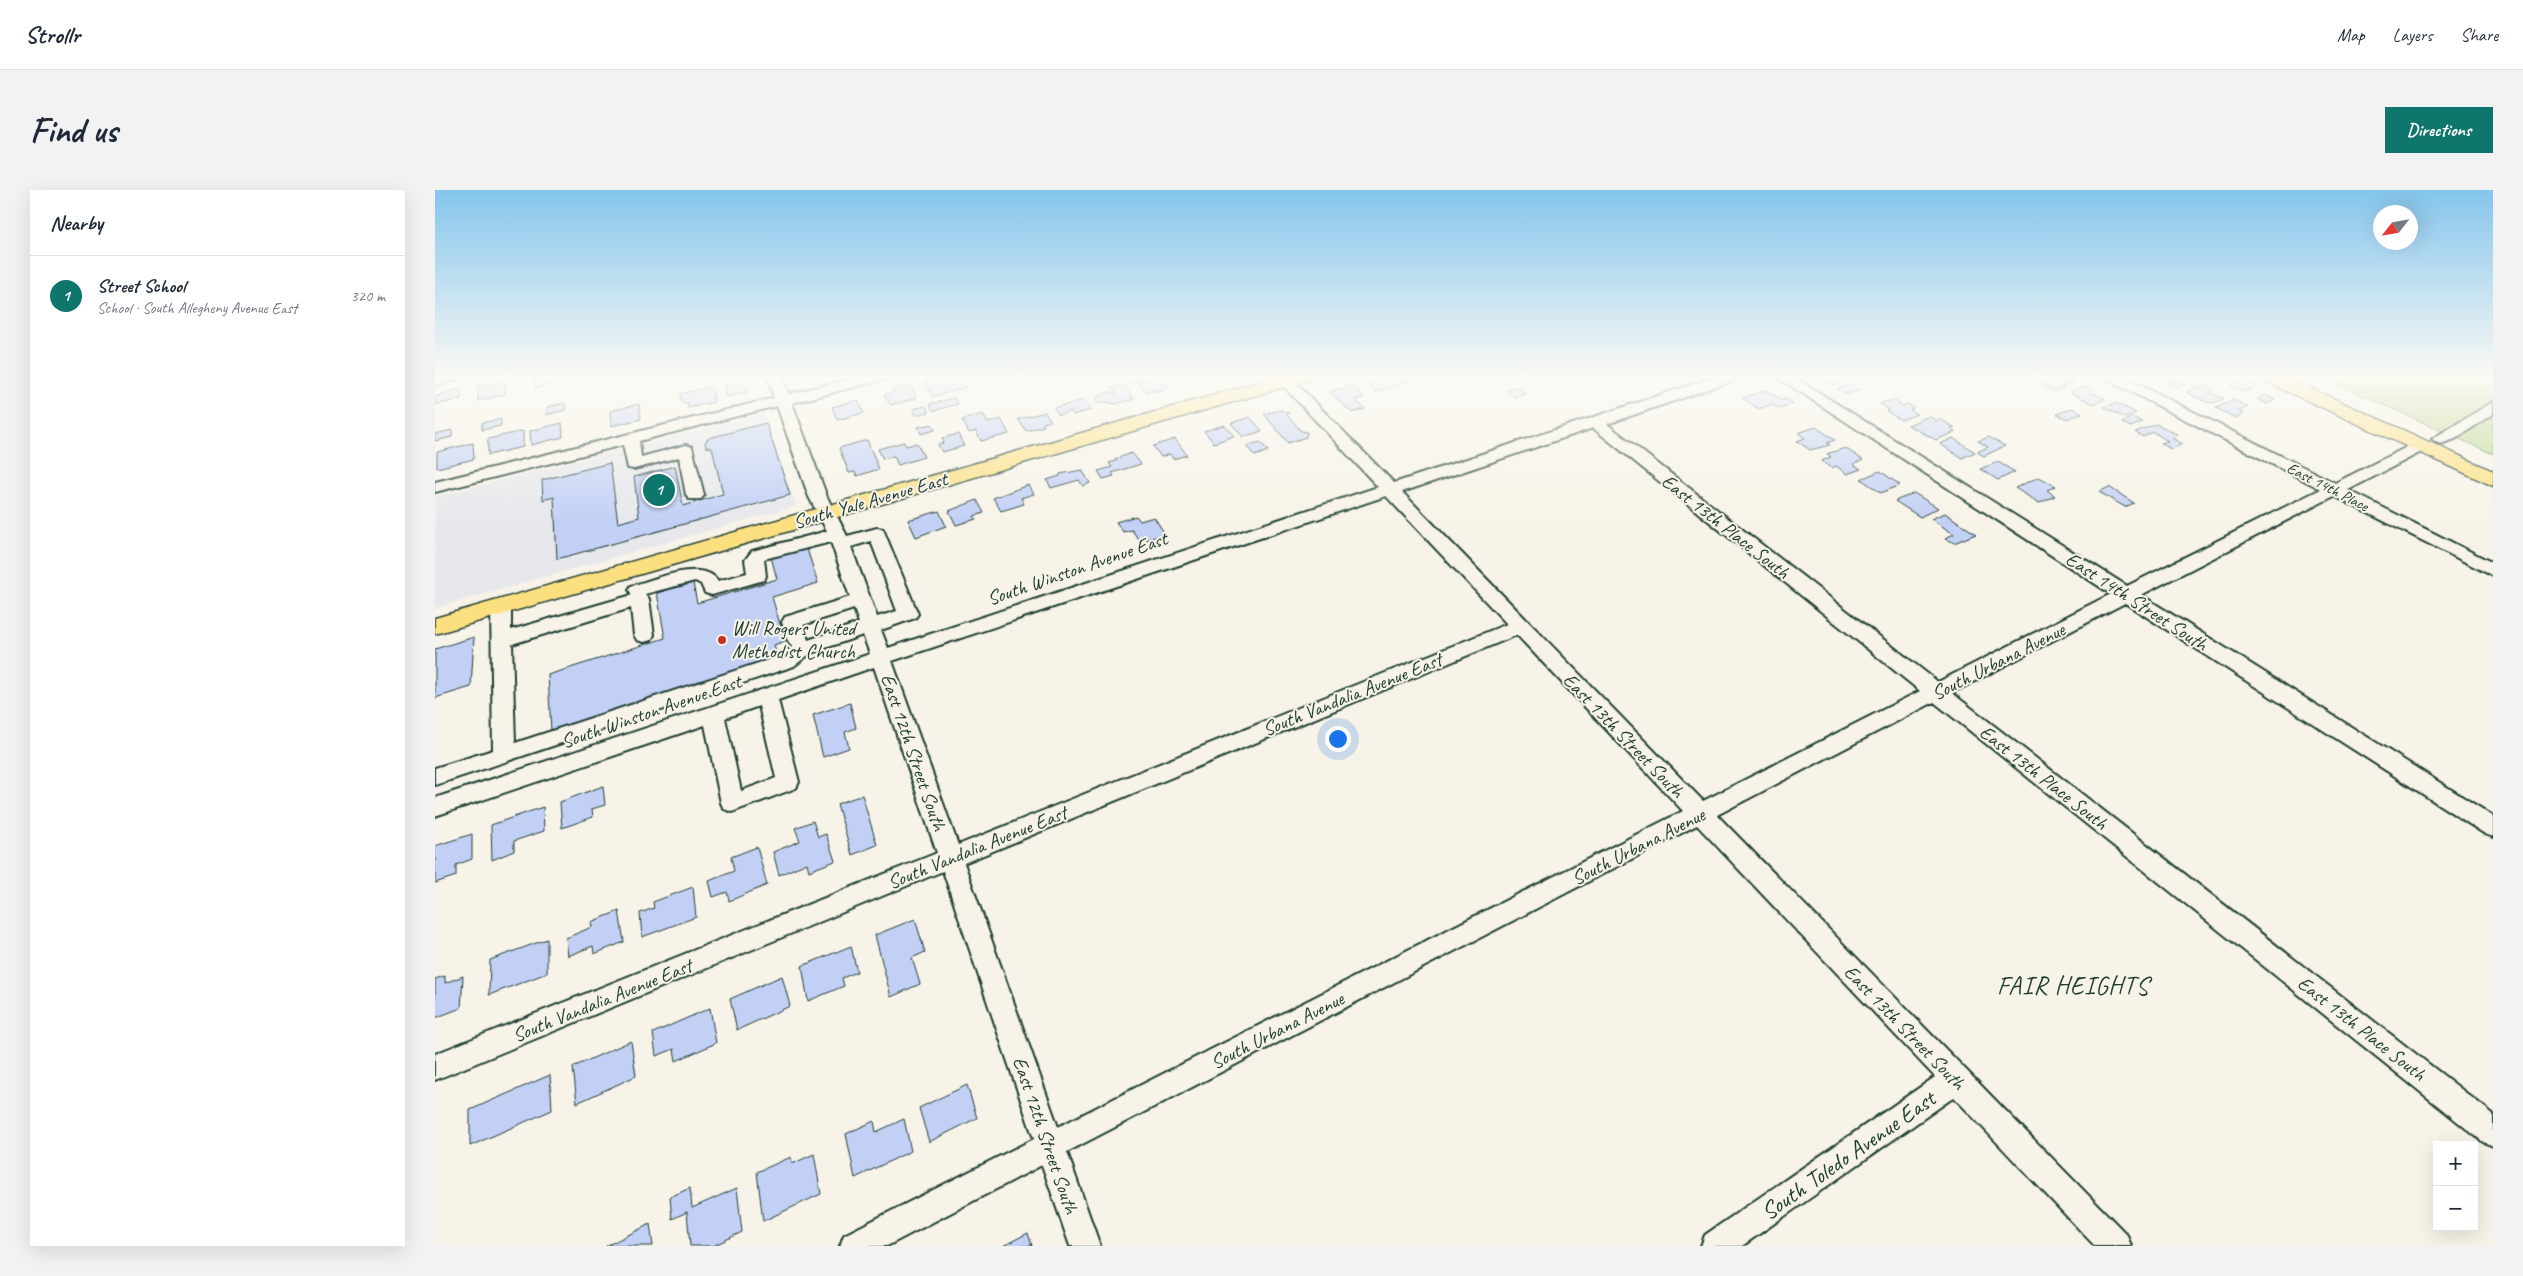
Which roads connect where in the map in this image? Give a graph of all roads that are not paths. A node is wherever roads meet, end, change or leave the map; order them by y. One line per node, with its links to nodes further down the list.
1 (685, 424): 12 (street)
2 (792, 424): 20 (street, East 12th Street South)
3 (1126, 424): 20 (main road, South Yale Avenue East)
4 (1327, 424): 17 (street, East 13th Street South)
5 (1588, 424): 17 (street, South Winston Avenue East)
6 (1598, 424): 34 (street, East 13th Place South)
7 (1859, 424): 24 (street, East 14th Street South)
8 (2206, 424): 18 (street, East 14th Place)
9 (2385, 424): 13 (main road)
10 (2394, 424): 13 (main road)
11 (2467, 424): 13 (street, South Urbana Avenue)
12 (630, 438): 16 (street); 19 (street)
13 (2430, 443): 14 (main road); 15 (main road); 18 (street, South Urbana Avenue)
14 (2493, 464)
15 (2493, 479)
16 (435, 487)
17 (1389, 489): 29 (street, East 13th Street South); 33 (street, South Winston Avenue East)
18 (2333, 489): 22 (street, East 14th Place); 24 (street, South Urbana Avenue)
19 (695, 495)
20 (827, 513): 21 (street, East 12th Street South); 23 (main road, South Yale Avenue East)
21 (839, 540): 23 (street); 25 (street, East 12th Street South); 28 (street)
22 (2493, 570)
23 (637, 586): 26 (main road, South Yale Avenue East); 30 (street); 31 (street)
24 (2127, 594): 34 (street, South Urbana Avenue); 41 (street, East 14th Street South)
25 (860, 600): 28 (street, East 12th Street South); 32 (street)
26 (501, 607): 27 (main road, South Yale Avenue East); 31 (street)
27 (435, 626)
28 (870, 626): 32 (street); 33 (street, East 12th Street South)
29 (1519, 627): 40 (street, East 13th Street South); 42 (street, South Vandalia Avenue East)
30 (644, 635)
31 (502, 640): 37 (street)
32 (805, 648): 37 (street)
33 (881, 658): 35 (street, South Winston Avenue East); 42 (street, East 12th Street South)
34 (1937, 692): 40 (street, South Urbana Avenue); 45 (street, East 13th Place South)
35 (767, 696): 36 (street, South Winston Avenue East); 36 (street)
36 (714, 714): 39 (street, South Winston Avenue East)
37 (504, 754): 38 (street)
38 (435, 777)
39 (435, 807)
40 (1701, 814): 44 (street, East 13th Street South); 46 (street, South Urbana Avenue)
41 (2493, 828)
42 (951, 858): 43 (street, South Vandalia Avenue East); 46 (street, East 12th Street South)
43 (435, 1067)
44 (1955, 1080): 49 (street, South Toledo Avenue East); 50 (street, East 13th Street South)
45 (2493, 1132)
46 (1049, 1146): 47 (street, South Urbana Avenue); 48 (street, East 12th Street South)
47 (855, 1246)
48 (1085, 1246)
49 (1716, 1246)
50 (2116, 1246)

